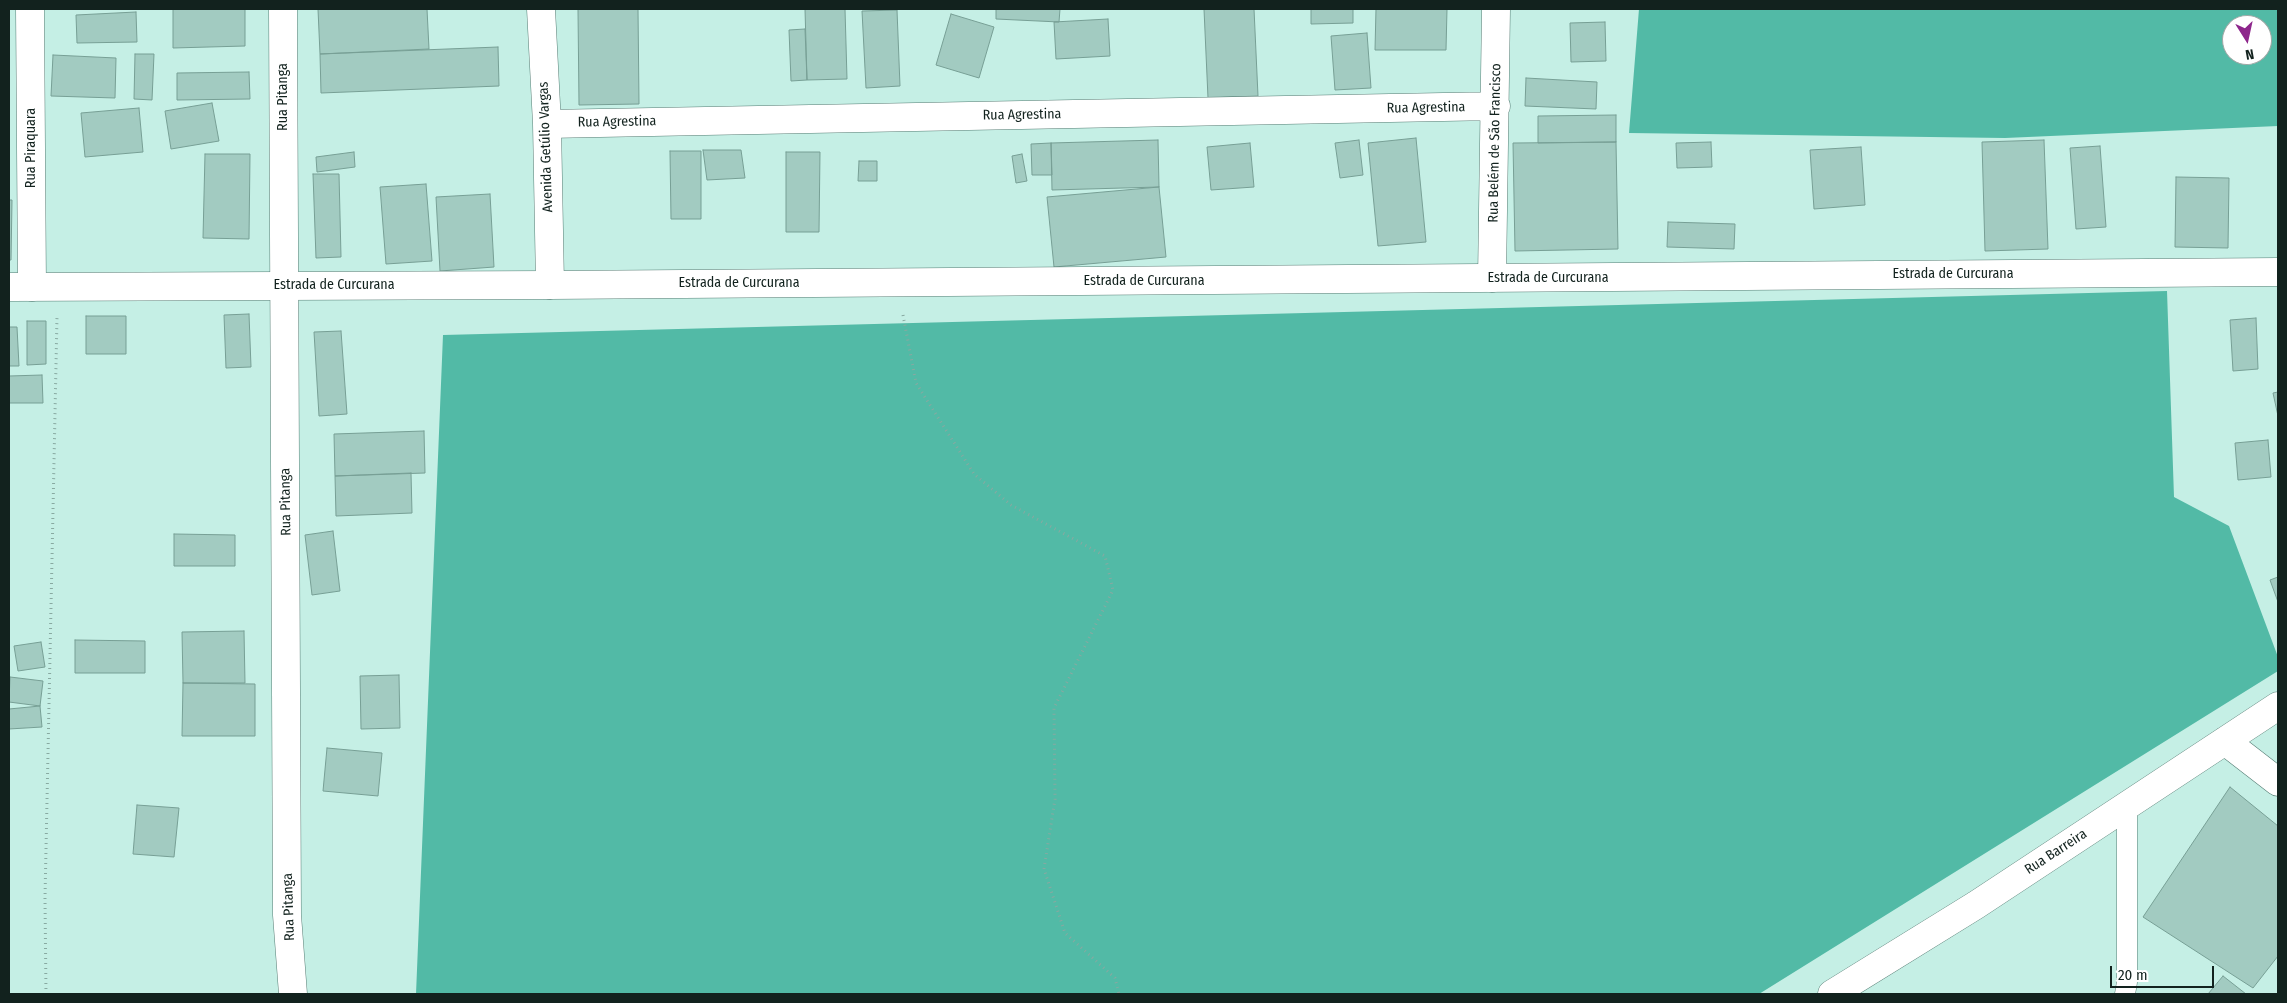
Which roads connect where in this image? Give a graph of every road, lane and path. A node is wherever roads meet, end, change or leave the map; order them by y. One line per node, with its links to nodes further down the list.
1 (30, 9): 12 (street, Rua Piraquara)
2 (283, 9): 10 (street, Rua Pitanga)
3 (541, 9): 6 (street, Avenida Getúlio Vargas)
4 (1496, 9): 5 (street, Rua Belém de São Francisco)
5 (1496, 106): 6 (street, Rua Agrestina); 8 (street, Rua Belém de São Francisco)
6 (547, 124): 11 (street, Avenida Getúlio Vargas)
7 (2278, 272): 8 (street, Estrada de Curcurana)
8 (1492, 278): 9 (street, Estrada de Curcurana)
9 (897, 282): 11 (street, Estrada de Curcurana); 19 (path)
10 (284, 285): 11 (street, Estrada de Curcurana); 12 (street, Estrada de Curcurana); 18 (street, Rua Pitanga)
11 (550, 285)
12 (33, 287): 17 (path)
13 (2278, 706): 14 (street, Rua Barreira)
14 (2225, 741): 15 (street); 16 (street, Rua Barreira)
15 (2278, 782)
16 (2127, 805): 20 (street, Rua Barreira); 21 (lane)
17 (46, 994)
18 (293, 994)
19 (1119, 994)
20 (1832, 994)
21 (2125, 994)

